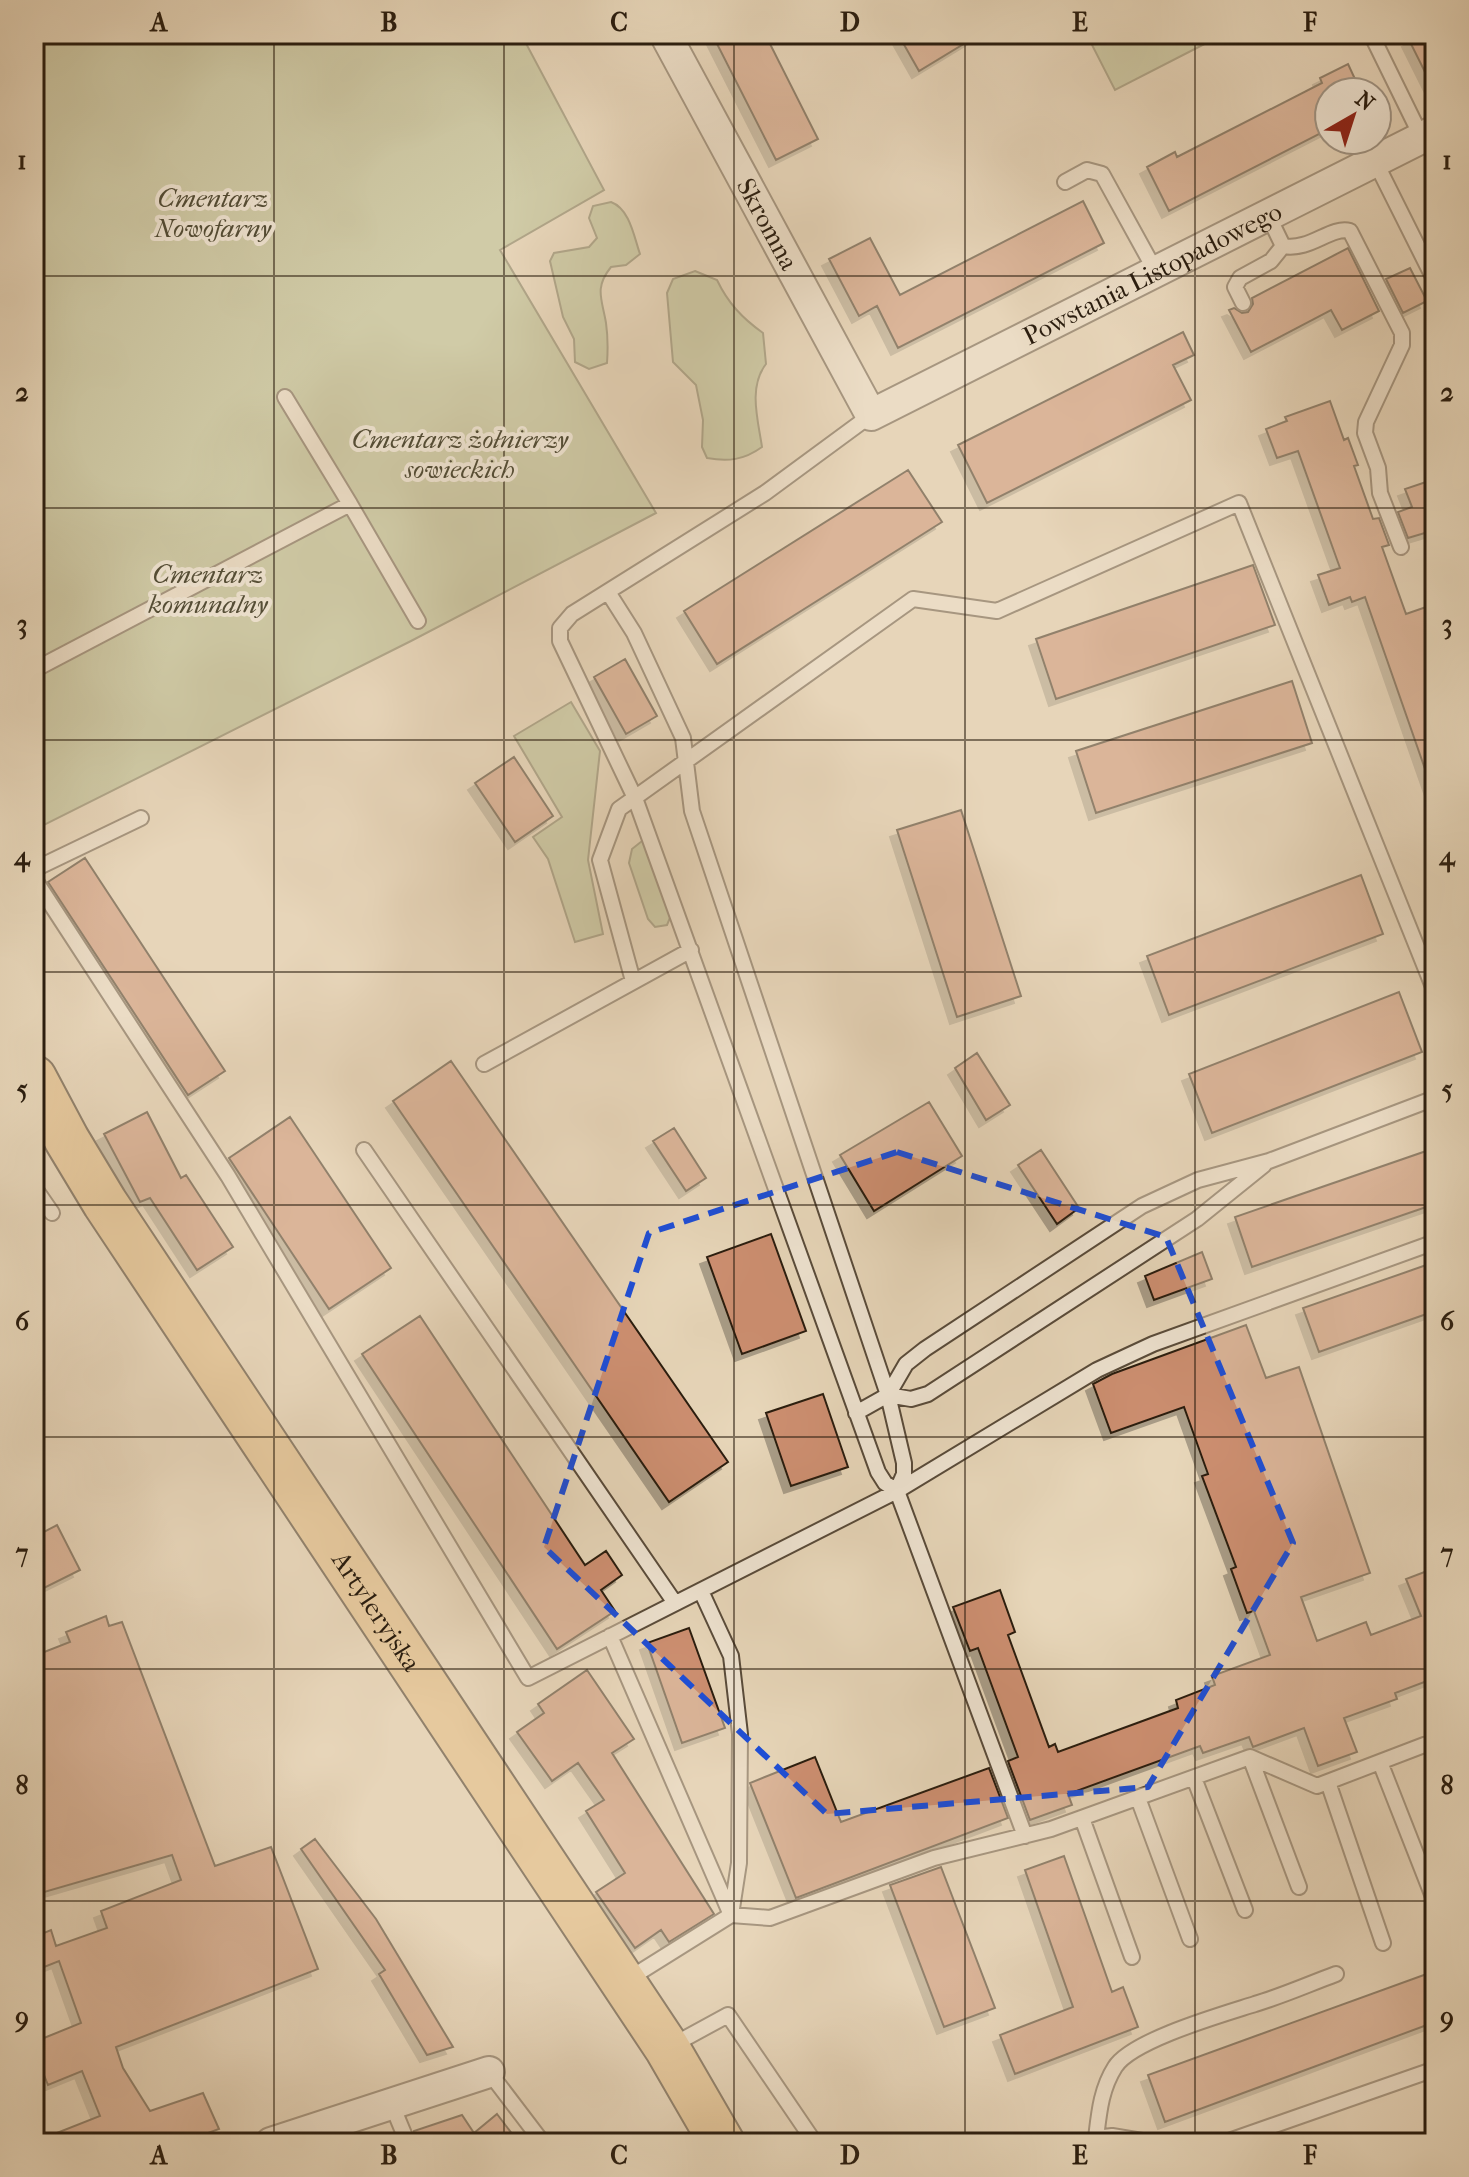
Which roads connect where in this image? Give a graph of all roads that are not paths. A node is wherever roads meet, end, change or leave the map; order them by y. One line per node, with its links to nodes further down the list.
1 (665, 34): 12 (street, Skromna)
2 (1373, 35): 3 (lane)
3 (1431, 134): 4 (street, Powstania Listopadowego)
4 (1375, 161): 6 (street, Powstania Listopadowego); 9 (lane)
5 (1065, 182): 8 (lane)
6 (1268, 215): 7 (lane); 8 (street, Powstania Listopadowego)
7 (1283, 246): 10 (lane); 14 (lane)
8 (1156, 272): 12 (street, Powstania Listopadowego)
9 (1435, 281)
10 (1243, 303)
11 (285, 397): 13 (lane)
12 (871, 415): 15 (lane)
13 (350, 504): 16 (lane); 17 (lane)
14 (1401, 547)
15 (608, 592): 18 (lane); 19 (lane)
16 (418, 621)
17 (34, 670)
18 (687, 762): 19 (lane); 24 (lane); 33 (lane)
19 (635, 798): 22 (lane); 23 (lane)
20 (141, 818): 21 (lane)
21 (34, 874): 38 (lane)
22 (691, 950): 23 (lane); 34 (lane)
23 (633, 981): 25 (lane)
24 (1435, 992)
25 (484, 1064)
26 (34, 1078): 56 (main road, Artyleryjska)
27 (1435, 1098): 29 (lane)
28 (364, 1150): 37 (lane)
29 (1269, 1161): 33 (lane); 33 (lane)
30 (34, 1187): 31 (lane)
31 (52, 1213)
32 (1435, 1242): 35 (lane)
33 (888, 1395): 34 (lane); 35 (lane)
34 (856, 1413): 35 (lane)
35 (897, 1491): 36 (lane); 47 (lane)
36 (701, 1591): 37 (lane); 51 (lane)
37 (675, 1603): 38 (lane)
38 (610, 1636): 51 (lane)
39 (1435, 1722): 40 (lane)
40 (1434, 1743): 42 (lane)
41 (1250, 1757): 43 (lane); 44 (lane); 48 (lane)
42 (1380, 1762): 44 (lane); 49 (lane)
43 (1194, 1778): 45 (lane); 50 (lane)
44 (1328, 1782): 53 (lane)
45 (1138, 1798): 46 (lane); 52 (lane)
46 (1082, 1818): 47 (lane); 54 (lane)
47 (1025, 1836): 51 (lane)
48 (1299, 1887)
49 (1435, 1902)
50 (1245, 1910)
51 (731, 1915): 56 (lane)
52 (1190, 1939)
53 (1383, 1943)
54 (1132, 1957)
55 (1336, 1974): 62 (lane)
56 (623, 1982): 57 (main road, Artyleryjska)
57 (667, 2048): 65 (main road, Artyleryjska); 66 (lane)
58 (1435, 2069): 68 (lane)
59 (489, 2072): 60 (street); 64 (lane)
60 (392, 2105): 61 (lane); 63 (street)
61 (404, 2134)
62 (1090, 2140): 67 (lane)
63 (271, 2143)
64 (543, 2143)
65 (722, 2143)
66 (815, 2143)
67 (1154, 2143)
68 (1223, 2143)

